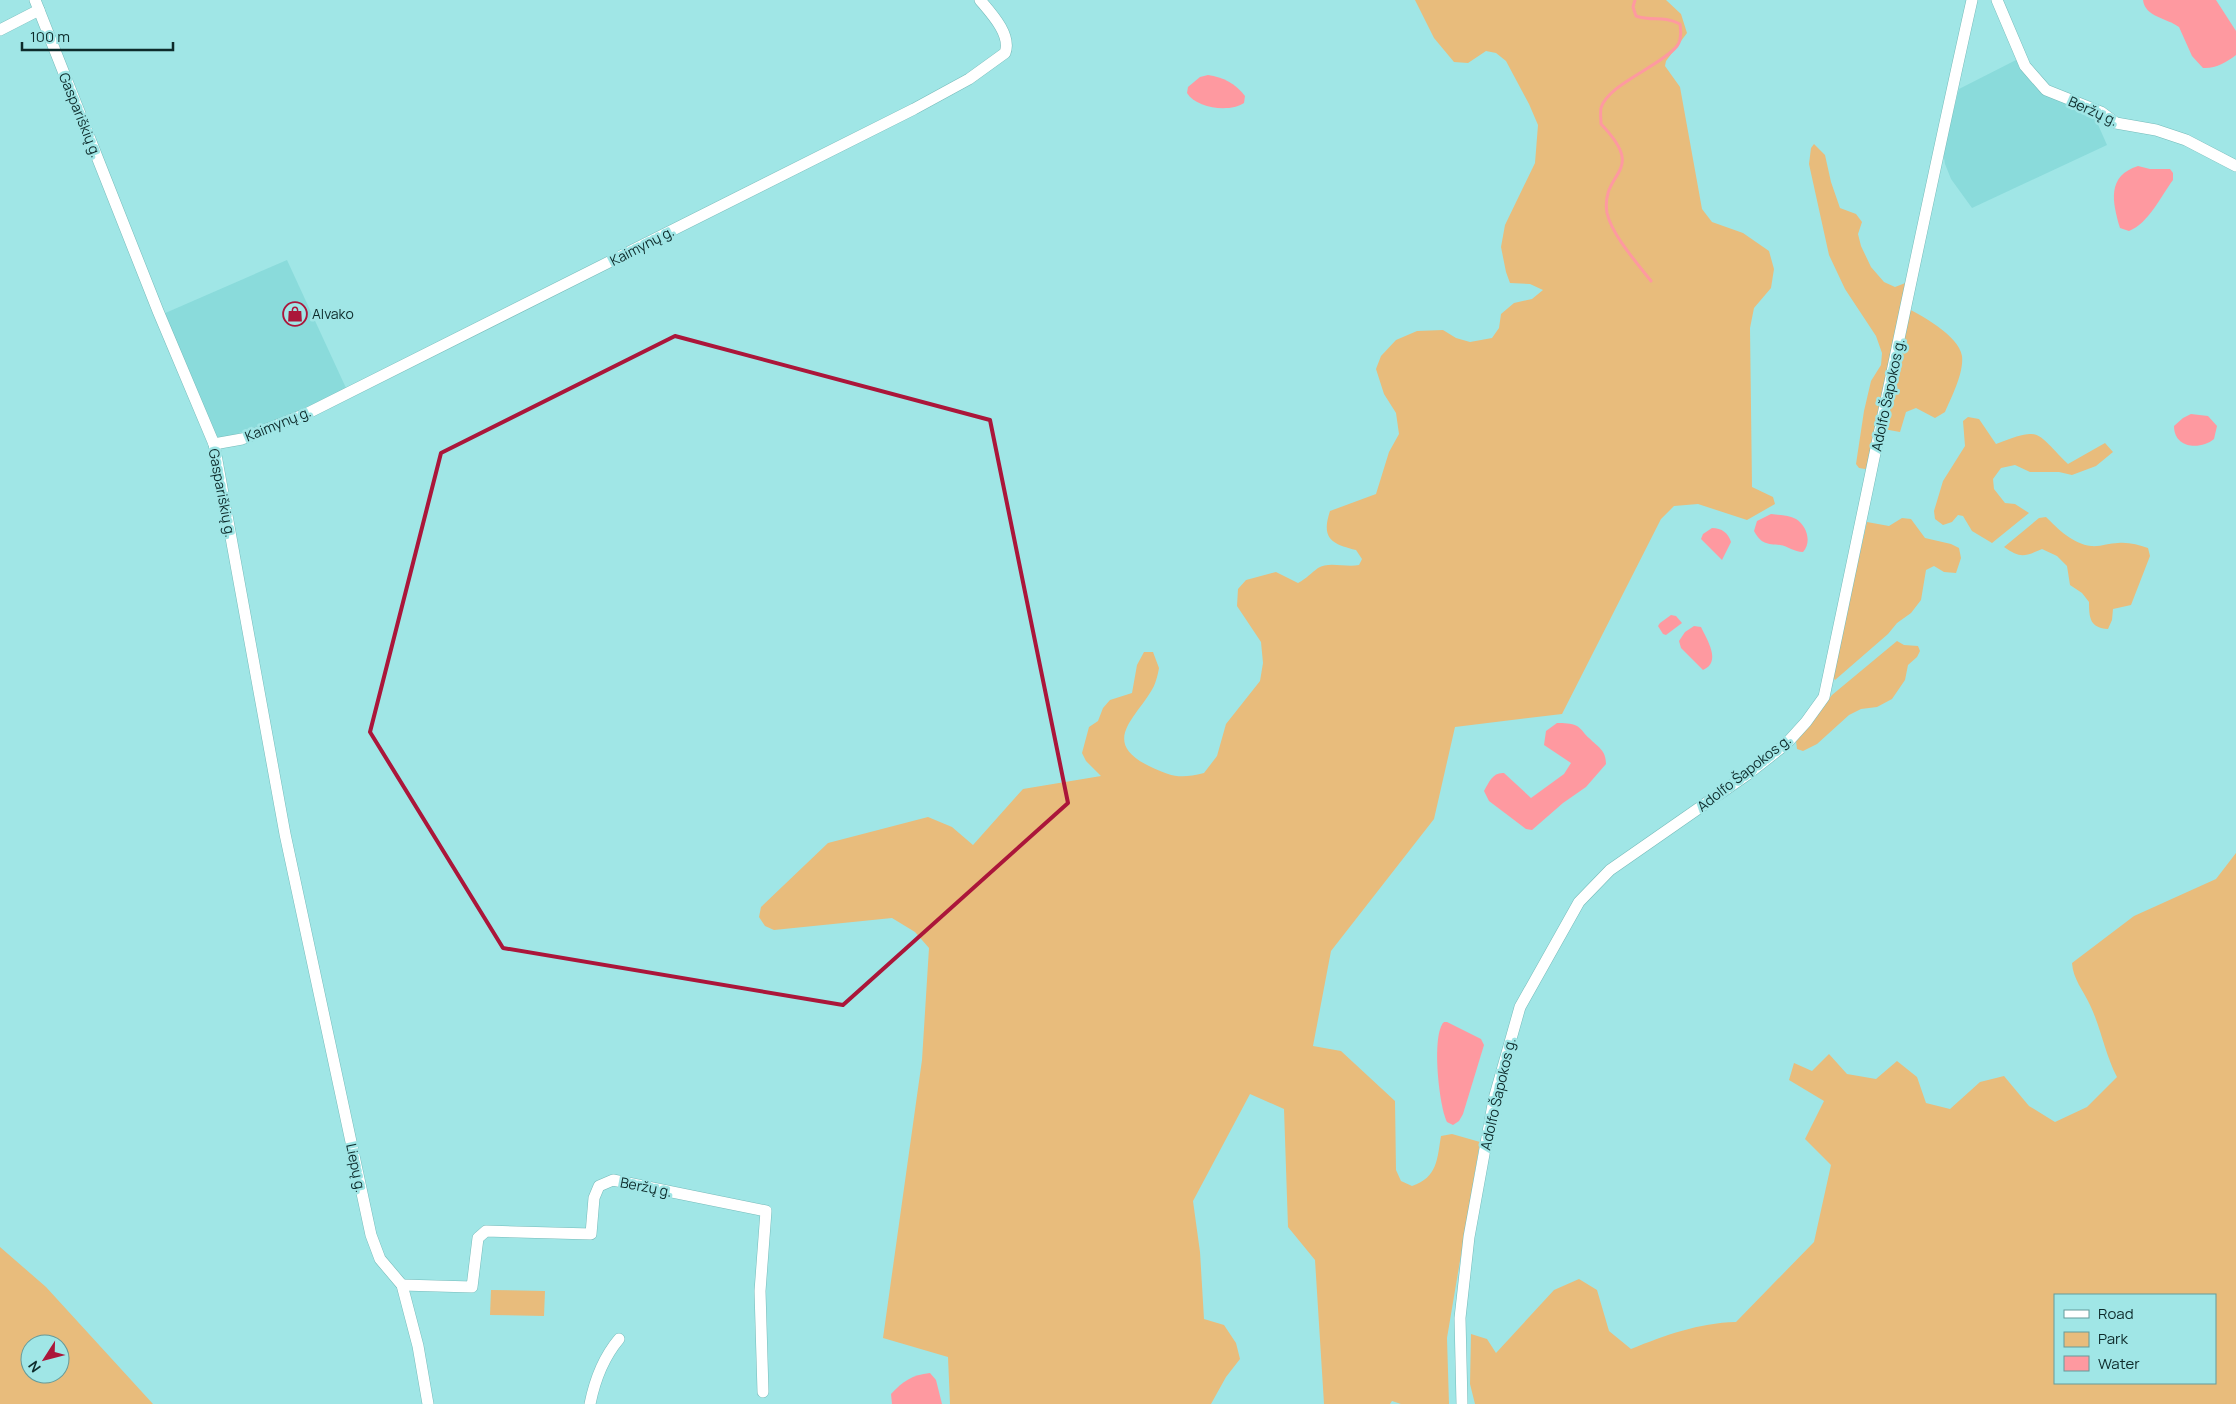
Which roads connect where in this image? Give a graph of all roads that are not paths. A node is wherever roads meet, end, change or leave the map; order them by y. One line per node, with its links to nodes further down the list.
1 (980, 0): 7 (street, Kaimynų g.)
2 (1972, 0): 14 (street, Adolfo Šapokos g.)
3 (1998, 0): 6 (street, Beržų g.)
4 (37, 5): 5 (street); 7 (street, Gaspariškių g.)
5 (0, 30)
6 (2236, 166)
7 (214, 444): 8 (street, Gaspariškių g.)
8 (303, 924): 9 (street, Liepų g.)
9 (402, 1285): 11 (street, Beržų g.); 12 (street, Liepų g.)
10 (619, 1339): 13 (street)
11 (763, 1392)
12 (428, 1404)
13 (590, 1404)
14 (1462, 1404)

